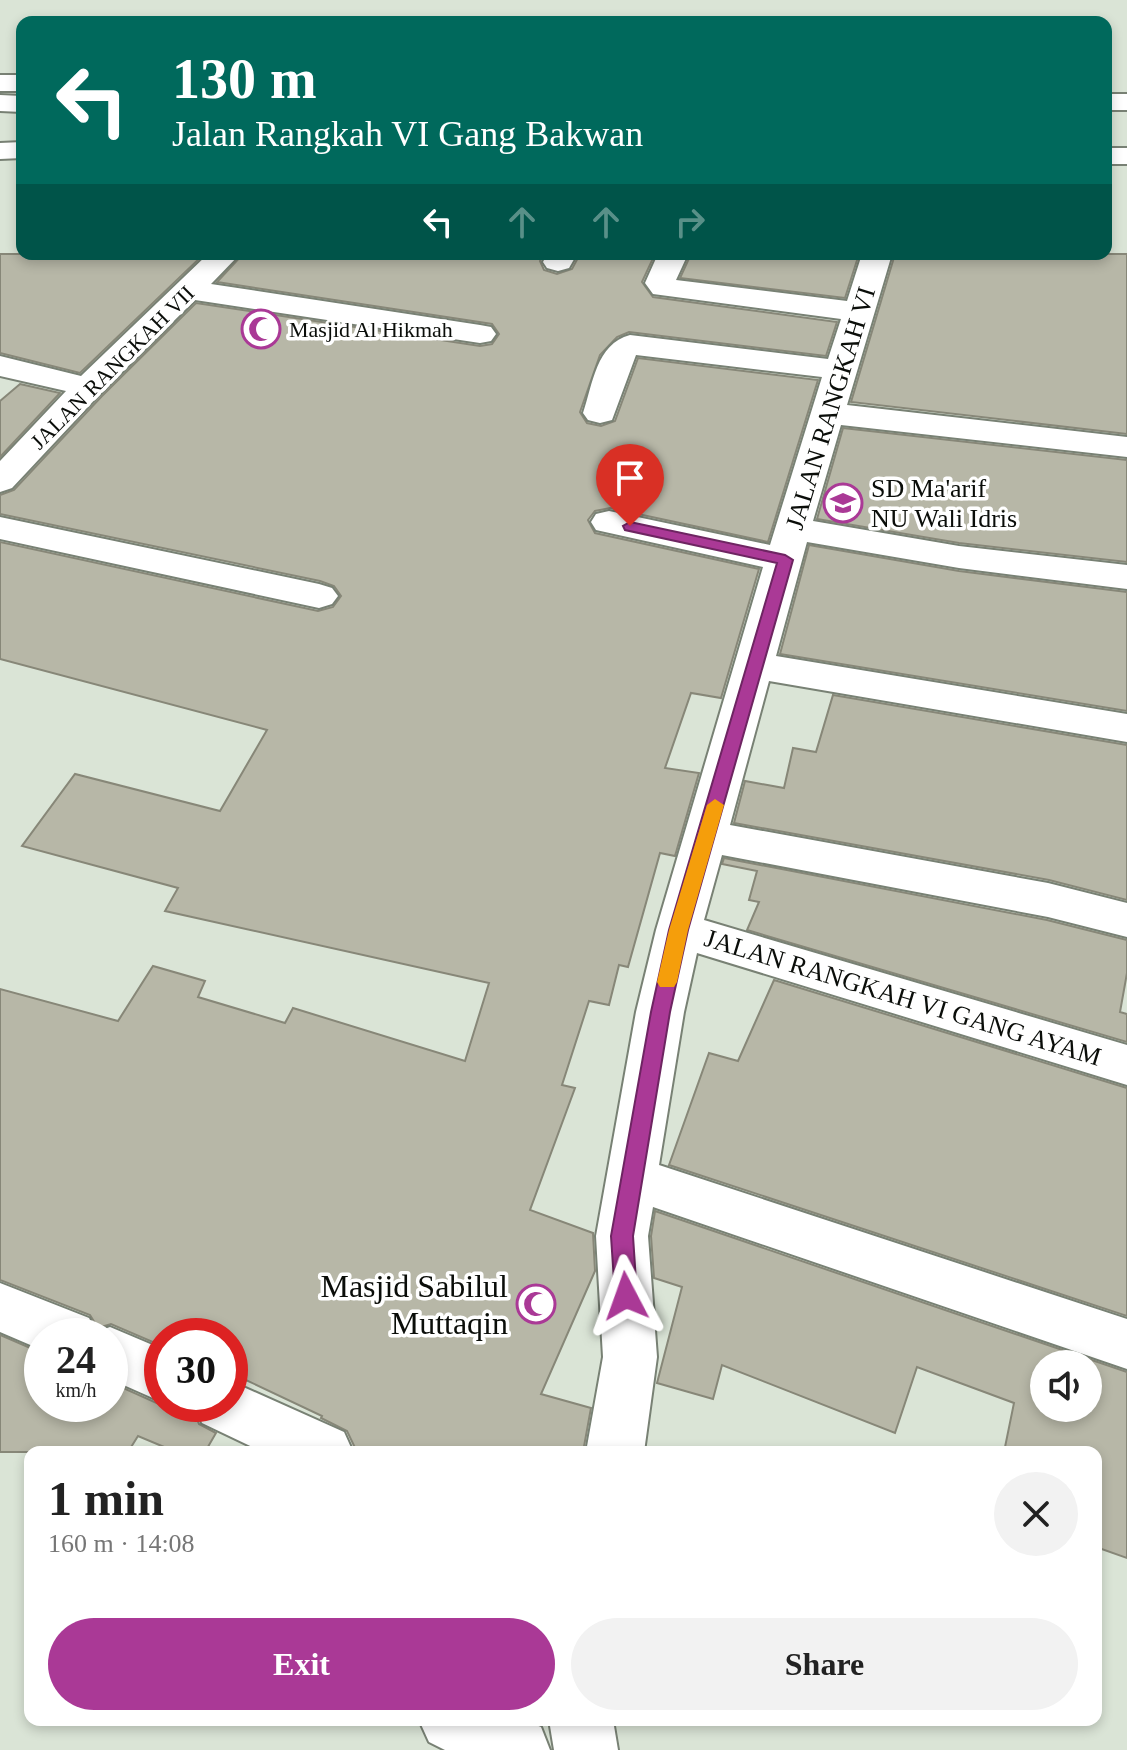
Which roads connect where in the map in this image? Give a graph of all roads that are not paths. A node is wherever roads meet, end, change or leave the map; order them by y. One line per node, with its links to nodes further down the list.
1 (219, 260): 4 (street, JALAN RANGKAH VII)
2 (670, 260): 5 (street)
3 (875, 260): 5 (street, JALAN RANGKAH VI)
4 (188, 290): 6 (street); 9 (street, JALAN RANGKAH VII)
5 (860, 312): 8 (street, JALAN RANGKAH VI)
6 (480, 334)
7 (0, 366): 9 (street)
8 (842, 370): 10 (street); 11 (street, JALAN RANGKAH VI)
9 (88, 387): 13 (street, JALAN RANGKAH VII)
10 (600, 413)
11 (828, 413): 12 (street); 16 (street, JALAN RANGKAH VI)
12 (1127, 447)
13 (0, 481)
14 (609, 522): 16 (street)
15 (0, 528): 18 (street)
16 (789, 544): 17 (street); 19 (street, JALAN RANGKAH VI)
17 (1127, 577)
18 (319, 596)
19 (756, 666): 20 (street); 21 (street, JALAN RANGKAH VI)
20 (1127, 728)
21 (707, 836): 22 (street); 23 (street, JALAN RANGKAH VI)
22 (1127, 920)
23 (679, 930): 24 (street, JALAN RANGKAH VI GANG AYAM); 25 (street, JALAN RANGKAH VI)
24 (1127, 1065)
25 (631, 1177): 28 (street); 31 (street, JALAN RANGKAH VI)
26 (0, 1307): 27 (street)
27 (27, 1318)
28 (1127, 1344)
29 (248, 1416): 30 (street)
30 (311, 1446)
31 (616, 1446)
32 (464, 1726): 34 (street)
33 (582, 1726): 35 (street)
34 (518, 1750)
35 (586, 1750)

